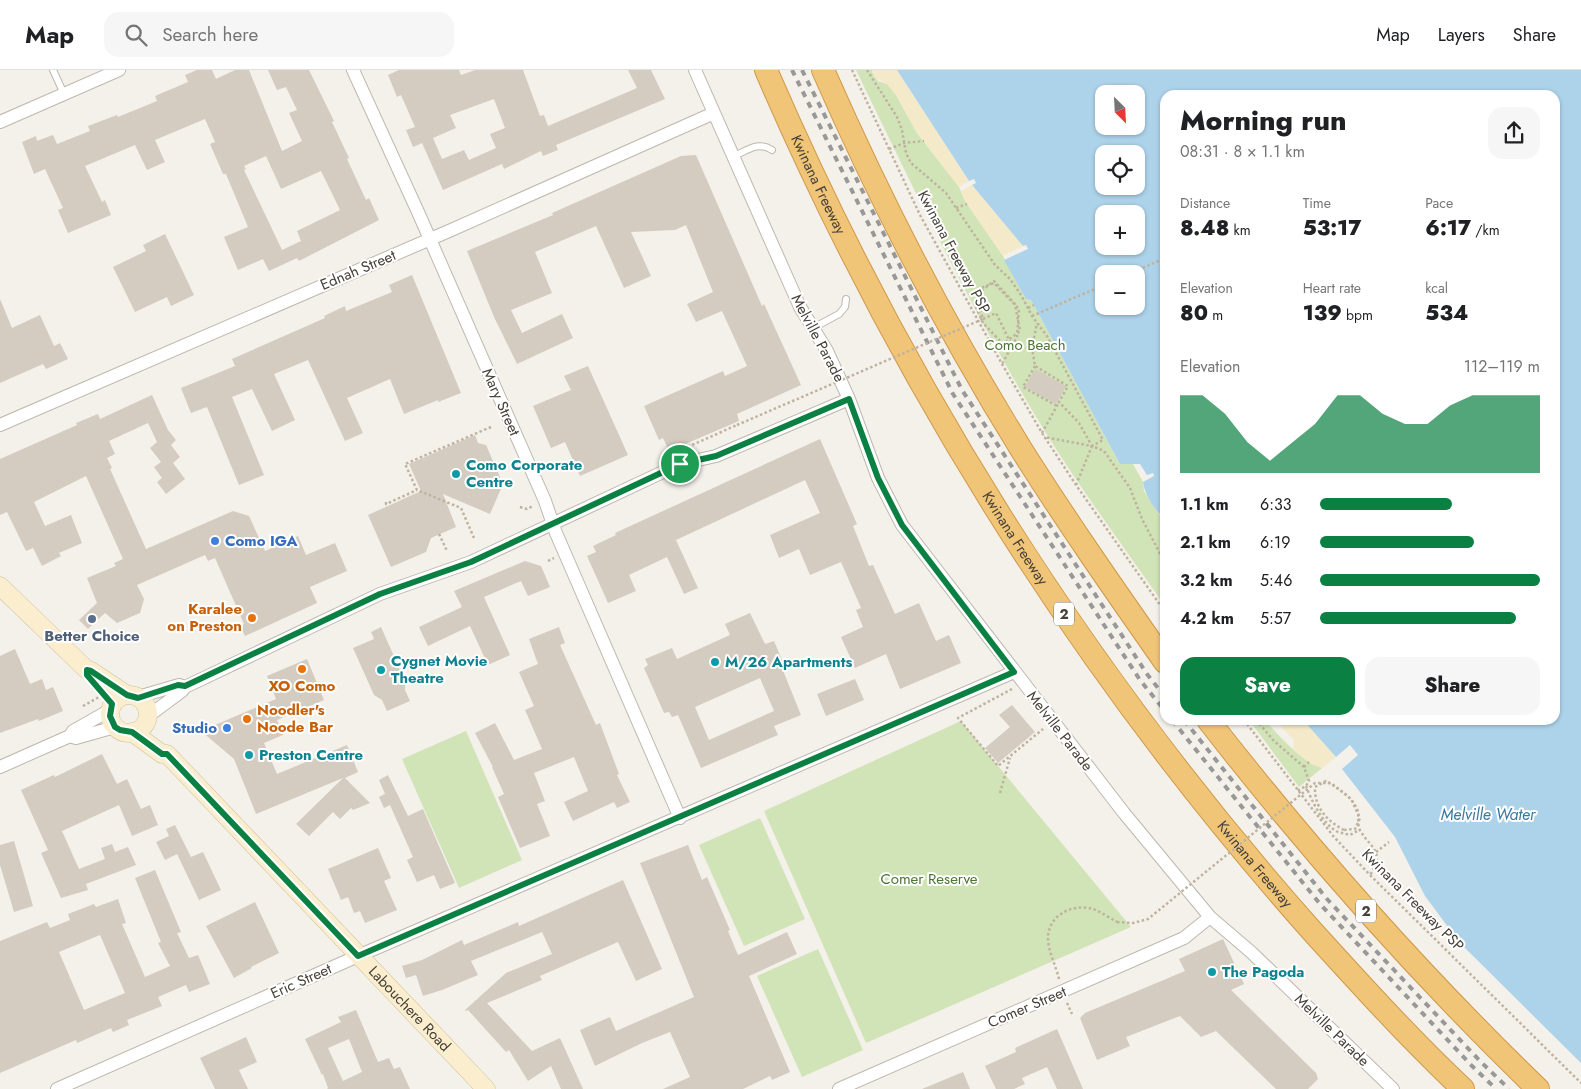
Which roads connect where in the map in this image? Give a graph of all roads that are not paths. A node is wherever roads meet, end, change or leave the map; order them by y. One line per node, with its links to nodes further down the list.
1 (53, 70): 7 (lane)
2 (119, 70): 7 (street)
3 (354, 70): 12 (street, Mary Street)
4 (695, 70): 8 (street, Melville Parade)
5 (766, 70): 34 (highway, Kwinana Freeway / 2)
6 (823, 70): 19 (highway)
7 (64, 94): 9 (street)
8 (714, 113): 11 (street, Melville Parade); 12 (street, Ednah Street)
9 (0, 122)
10 (772, 150): 11 (lane)
11 (734, 156): 14 (street, Melville Parade)
12 (430, 239): 16 (street, Ednah Street); 17 (street, Mary Street)
13 (846, 299): 14 (lane)
14 (813, 328): 15 (street, Melville Parade)
15 (849, 399): 17 (street); 20 (street, Melville Parade)
16 (0, 425)
17 (554, 524): 21 (street); 27 (street, Mary Street)
18 (0, 586): 22 (main road)
19 (1160, 655)
20 (1014, 672): 27 (street, Eric Street); 28 (street, Melville Parade)
21 (185, 686): 22 (street); 23 (street)
22 (122, 702): 23 (main road); 23 (main road); 25 (street)
23 (135, 724): 25 (street); 29 (main road, Labouchere Road)
24 (1212, 725): 35 (highway, 2)
25 (70, 736): 26 (street)
26 (0, 767)
27 (680, 818): 29 (street, Eric Street)
28 (1210, 917): 32 (street, Comer Street); 33 (street, Melville Parade)
29 (358, 956): 30 (street, Eric Street); 31 (main road, Labouchere Road)
30 (57, 1089)
31 (486, 1089)
32 (839, 1089)
33 (1393, 1089)
34 (1462, 1089)
35 (1538, 1089)

